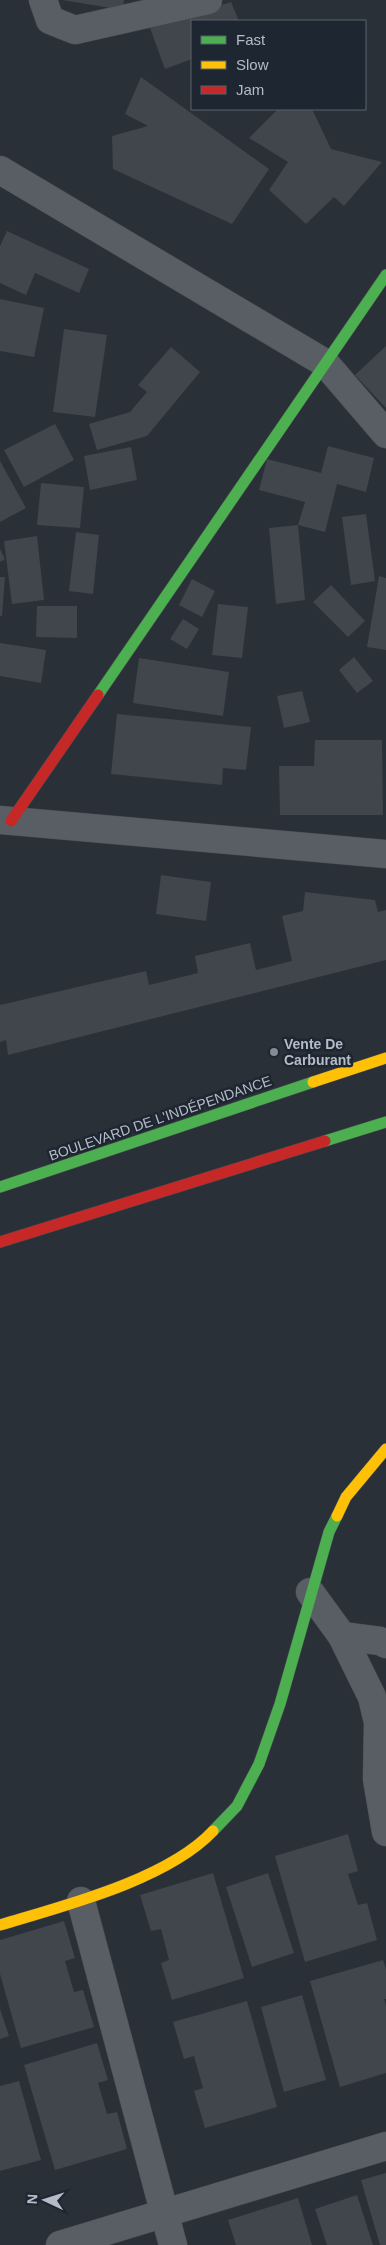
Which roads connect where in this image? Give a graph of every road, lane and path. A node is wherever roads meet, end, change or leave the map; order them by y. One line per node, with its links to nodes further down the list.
1 (43, 0): 2 (street)
2 (208, 0)
3 (0, 170): 5 (street)
4 (386, 275): 5 (street)
5 (325, 363): 6 (street); 7 (street)
6 (386, 434)
7 (6, 821): 8 (street)
8 (386, 854)
9 (386, 1058): 11 (street, BOULEVARD DE L'INDÉPENDANCE)
10 (386, 1122): 12 (street)
11 (0, 1188)
12 (0, 1242)
13 (386, 1449): 14 (street)
14 (310, 1592): 15 (street); 18 (street)
15 (342, 1636): 16 (street); 17 (street)
16 (386, 1644)
17 (386, 1832)
18 (81, 1901): 19 (street); 21 (street)
19 (0, 1925)
20 (386, 2146): 21 (street)
21 (164, 2212): 22 (street); 23 (street)
22 (60, 2245)
23 (172, 2245)

